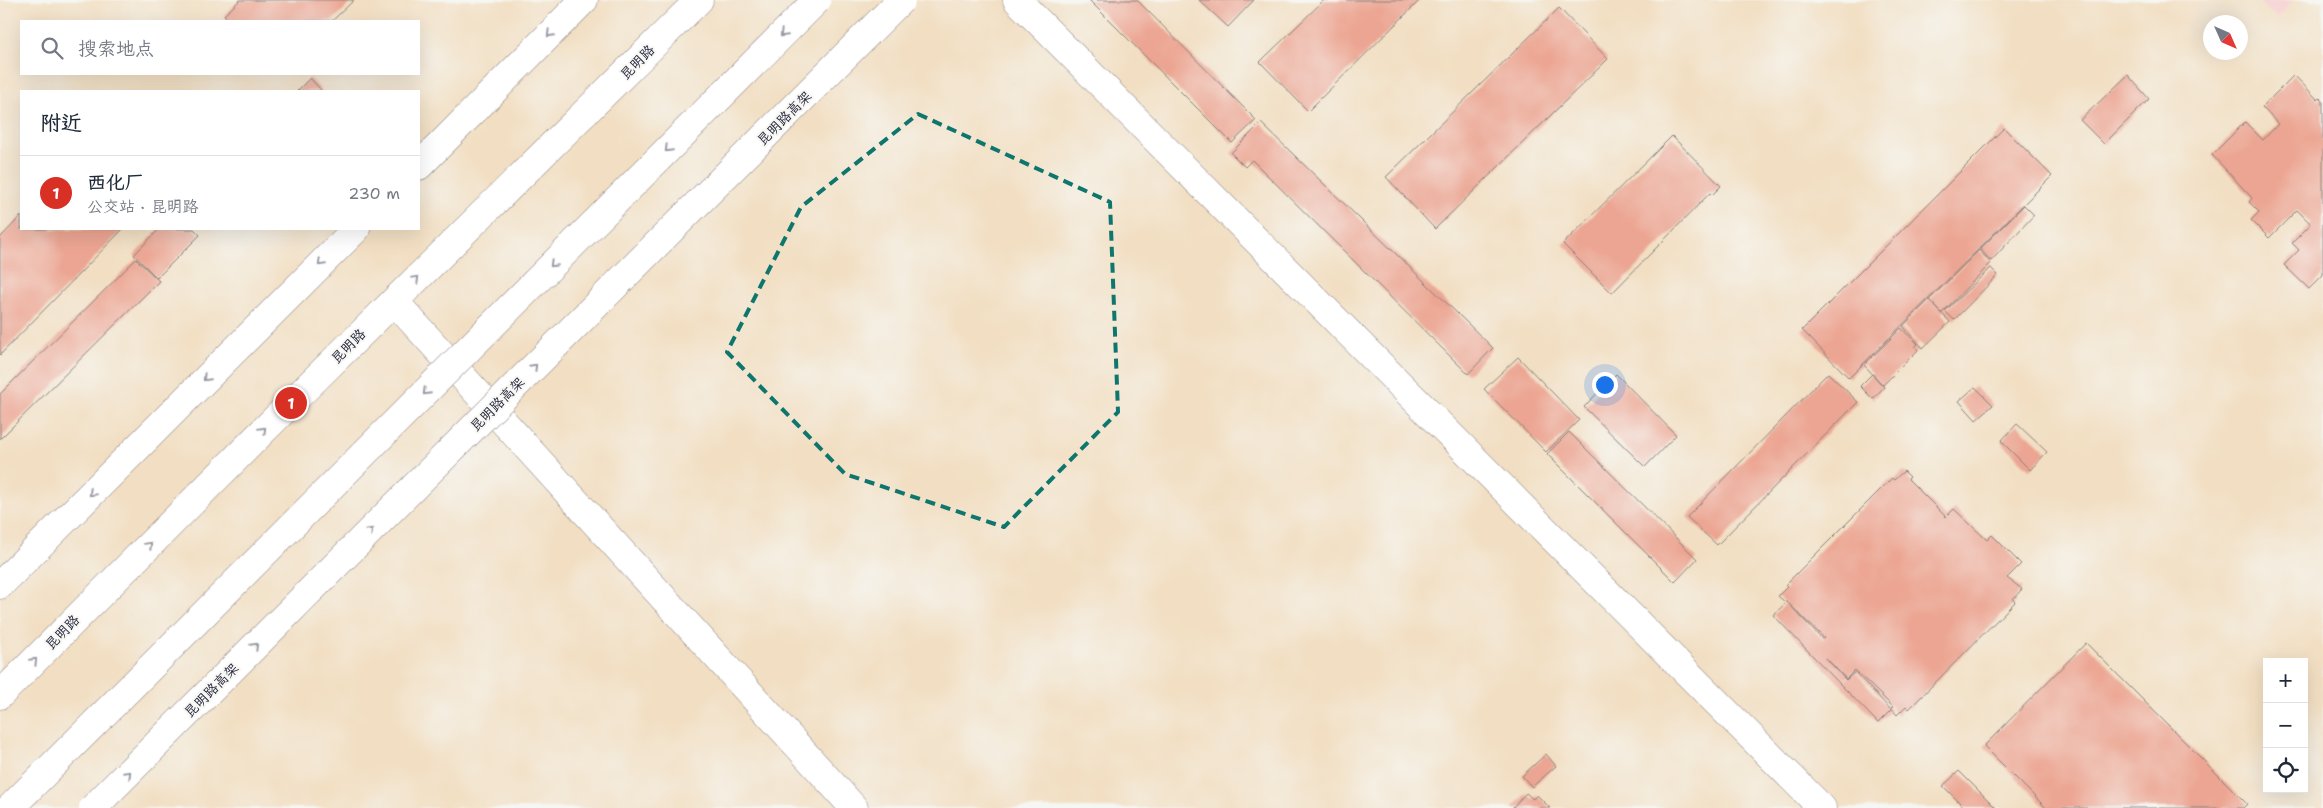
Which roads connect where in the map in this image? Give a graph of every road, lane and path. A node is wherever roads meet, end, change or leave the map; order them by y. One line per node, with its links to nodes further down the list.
1 (584, 0): 6 (main road, one-way to 6)
2 (699, 0): 8 (main road, 昆明路, one-way to 2)
3 (817, 0): 11 (main road, one-way to 11, bridge)
4 (902, 0): 12 (main road, 昆明路高架, one-way to 4, bridge)
5 (1017, 0): 14 (main road)
6 (420, 165)
7 (355, 230): 9 (main road, one-way to 9)
8 (394, 301): 10 (main road, 昆明路, one-way to 8); 13 (main road)
9 (0, 585)
10 (0, 695)
11 (10, 808)
12 (93, 808)
13 (854, 808)
14 (1822, 808)

